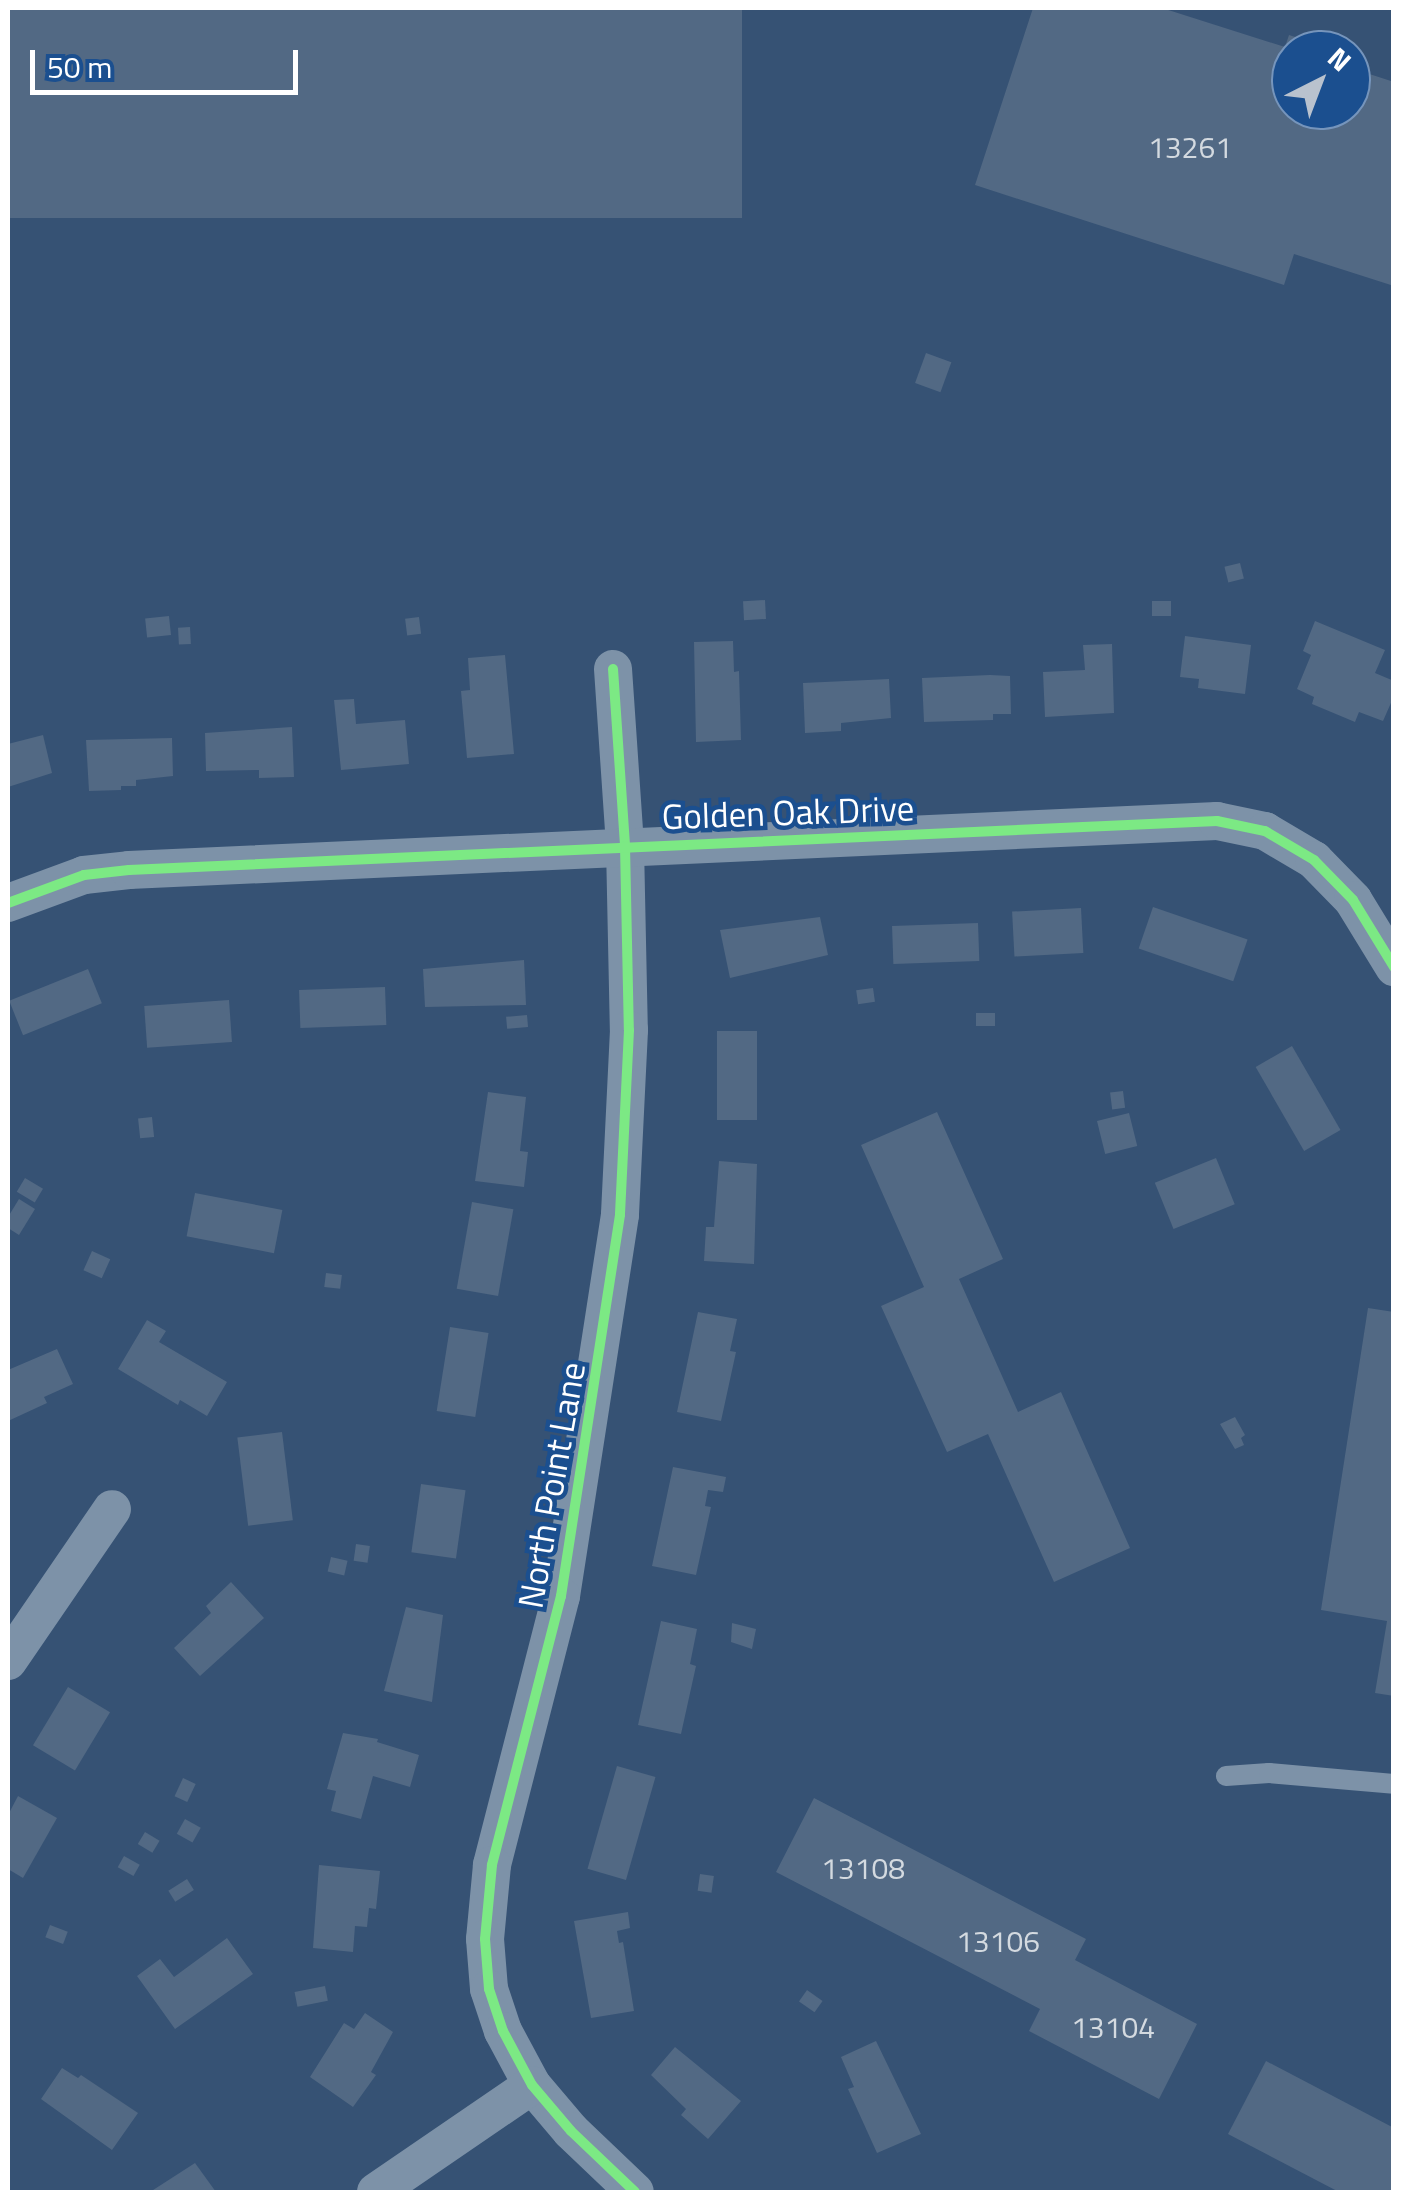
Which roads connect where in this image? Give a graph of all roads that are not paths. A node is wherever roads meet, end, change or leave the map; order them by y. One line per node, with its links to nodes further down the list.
1 (613, 669): 2 (street, North Point Lane)
2 (625, 846): 3 (street, Golden Oak Drive); 4 (street, Golden Oak Drive); 9 (street, North Point Lane)
3 (8, 903)
4 (1394, 967)
5 (112, 1510): 6 (street)
6 (8, 1661)
7 (1226, 1776): 8 (lane)
8 (1394, 1784)
9 (532, 2085): 10 (street); 11 (street, North Point Lane)
10 (376, 2192)
11 (635, 2192)

